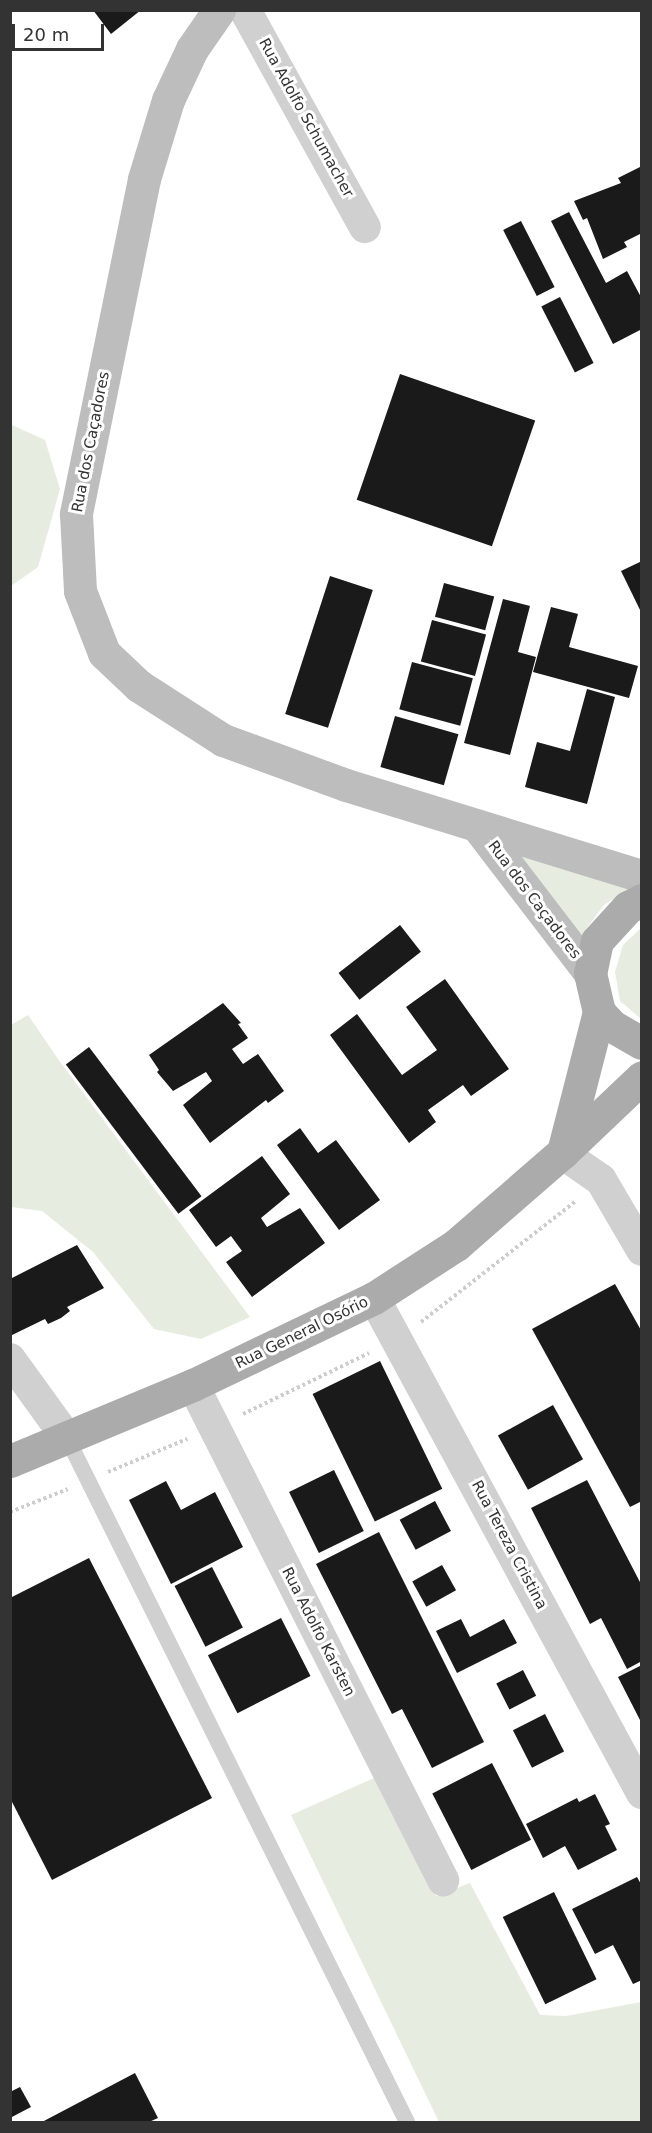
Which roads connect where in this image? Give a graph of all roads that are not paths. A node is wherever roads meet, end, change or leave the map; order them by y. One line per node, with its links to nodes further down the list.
1 (219, 10): 4 (main road, Rua dos Caçadores)
2 (245, 10): 3 (street, Rua Adolfo Schumacher)
3 (365, 227)
4 (478, 826): 5 (main road, Rua dos Caçadores); 7 (main road, Rua dos Caçadores)
5 (642, 876)
6 (642, 900): 7 (main road)
7 (590, 973): 8 (main road)
8 (599, 1012): 9 (main road); 11 (main road)
9 (642, 1043)
10 (642, 1077): 11 (main road, Rua General Osório)
11 (562, 1153): 12 (street); 13 (main road, Rua General Osório)
12 (642, 1250)
13 (374, 1298): 15 (main road, Rua General Osório); 18 (street, Rua Tereza Cristina)
14 (10, 1359): 16 (street)
15 (193, 1385): 16 (main road, Rua General Osório); 19 (street, Rua Adolfo Karsten)
16 (67, 1438): 17 (main road, Rua General Osório); 20 (lane)
17 (10, 1461)
18 (642, 1793)
19 (443, 1880)
20 (407, 2122)

